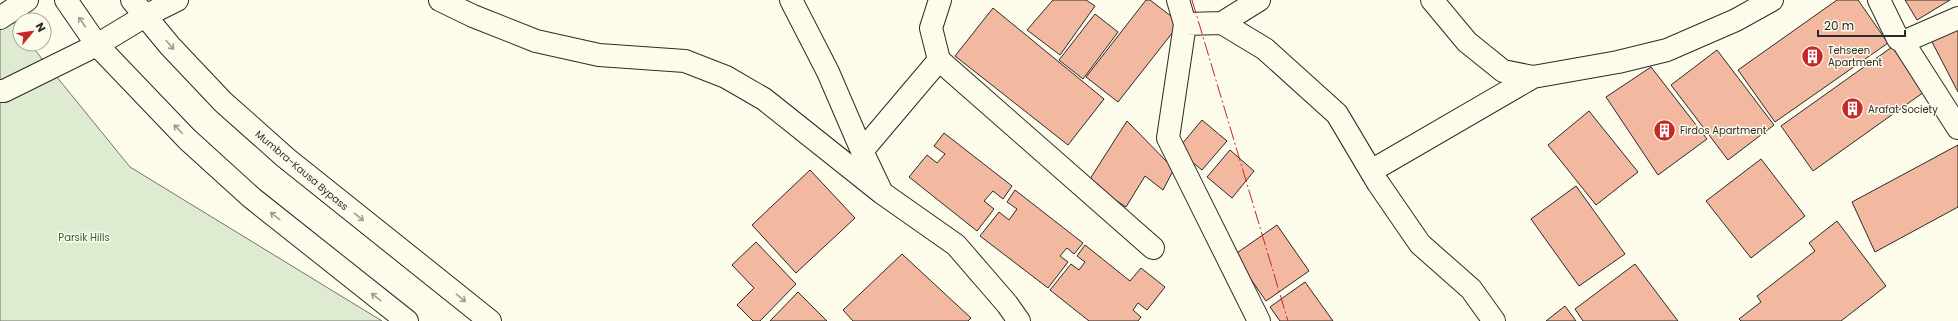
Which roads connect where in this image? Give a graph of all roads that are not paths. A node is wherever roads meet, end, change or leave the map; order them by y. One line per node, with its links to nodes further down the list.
1 (27, 0): 13 (main road)
2 (66, 0): 18 (main road, one-way to 2)
3 (177, 0): 12 (main road)
4 (440, 0): 25 (main road)
5 (791, 0): 23 (main road)
6 (940, 0): 19 (main road)
7 (1178, 0): 16 (main road)
8 (1259, 0): 15 (main road)
9 (1432, 0): 20 (main road)
10 (1772, 0): 20 (main road)
11 (1879, 0): 17 (main road)
12 (138, 8): 18 (main road); 28 (main road, Mumbra-Kausa Bypass, one-way to 28)
13 (0, 18)
14 (1958, 18): 17 (main road)
15 (1222, 23): 16 (main road); 24 (main road)
16 (1185, 24): 30 (main road)
17 (1904, 42): 22 (main road)
18 (97, 45): 21 (main road); 27 (main road, one-way to 18)
19 (939, 60): 23 (main road); 26 (main road)
20 (1533, 77): 24 (main road)
21 (0, 91)
22 (1958, 128)
23 (862, 151): 25 (main road)
24 (1371, 171): 31 (main road)
25 (882, 193): 29 (main road)
26 (1153, 248)
27 (407, 321)
28 (490, 321)
29 (1019, 321)
30 (1259, 321)
31 (1494, 321)

